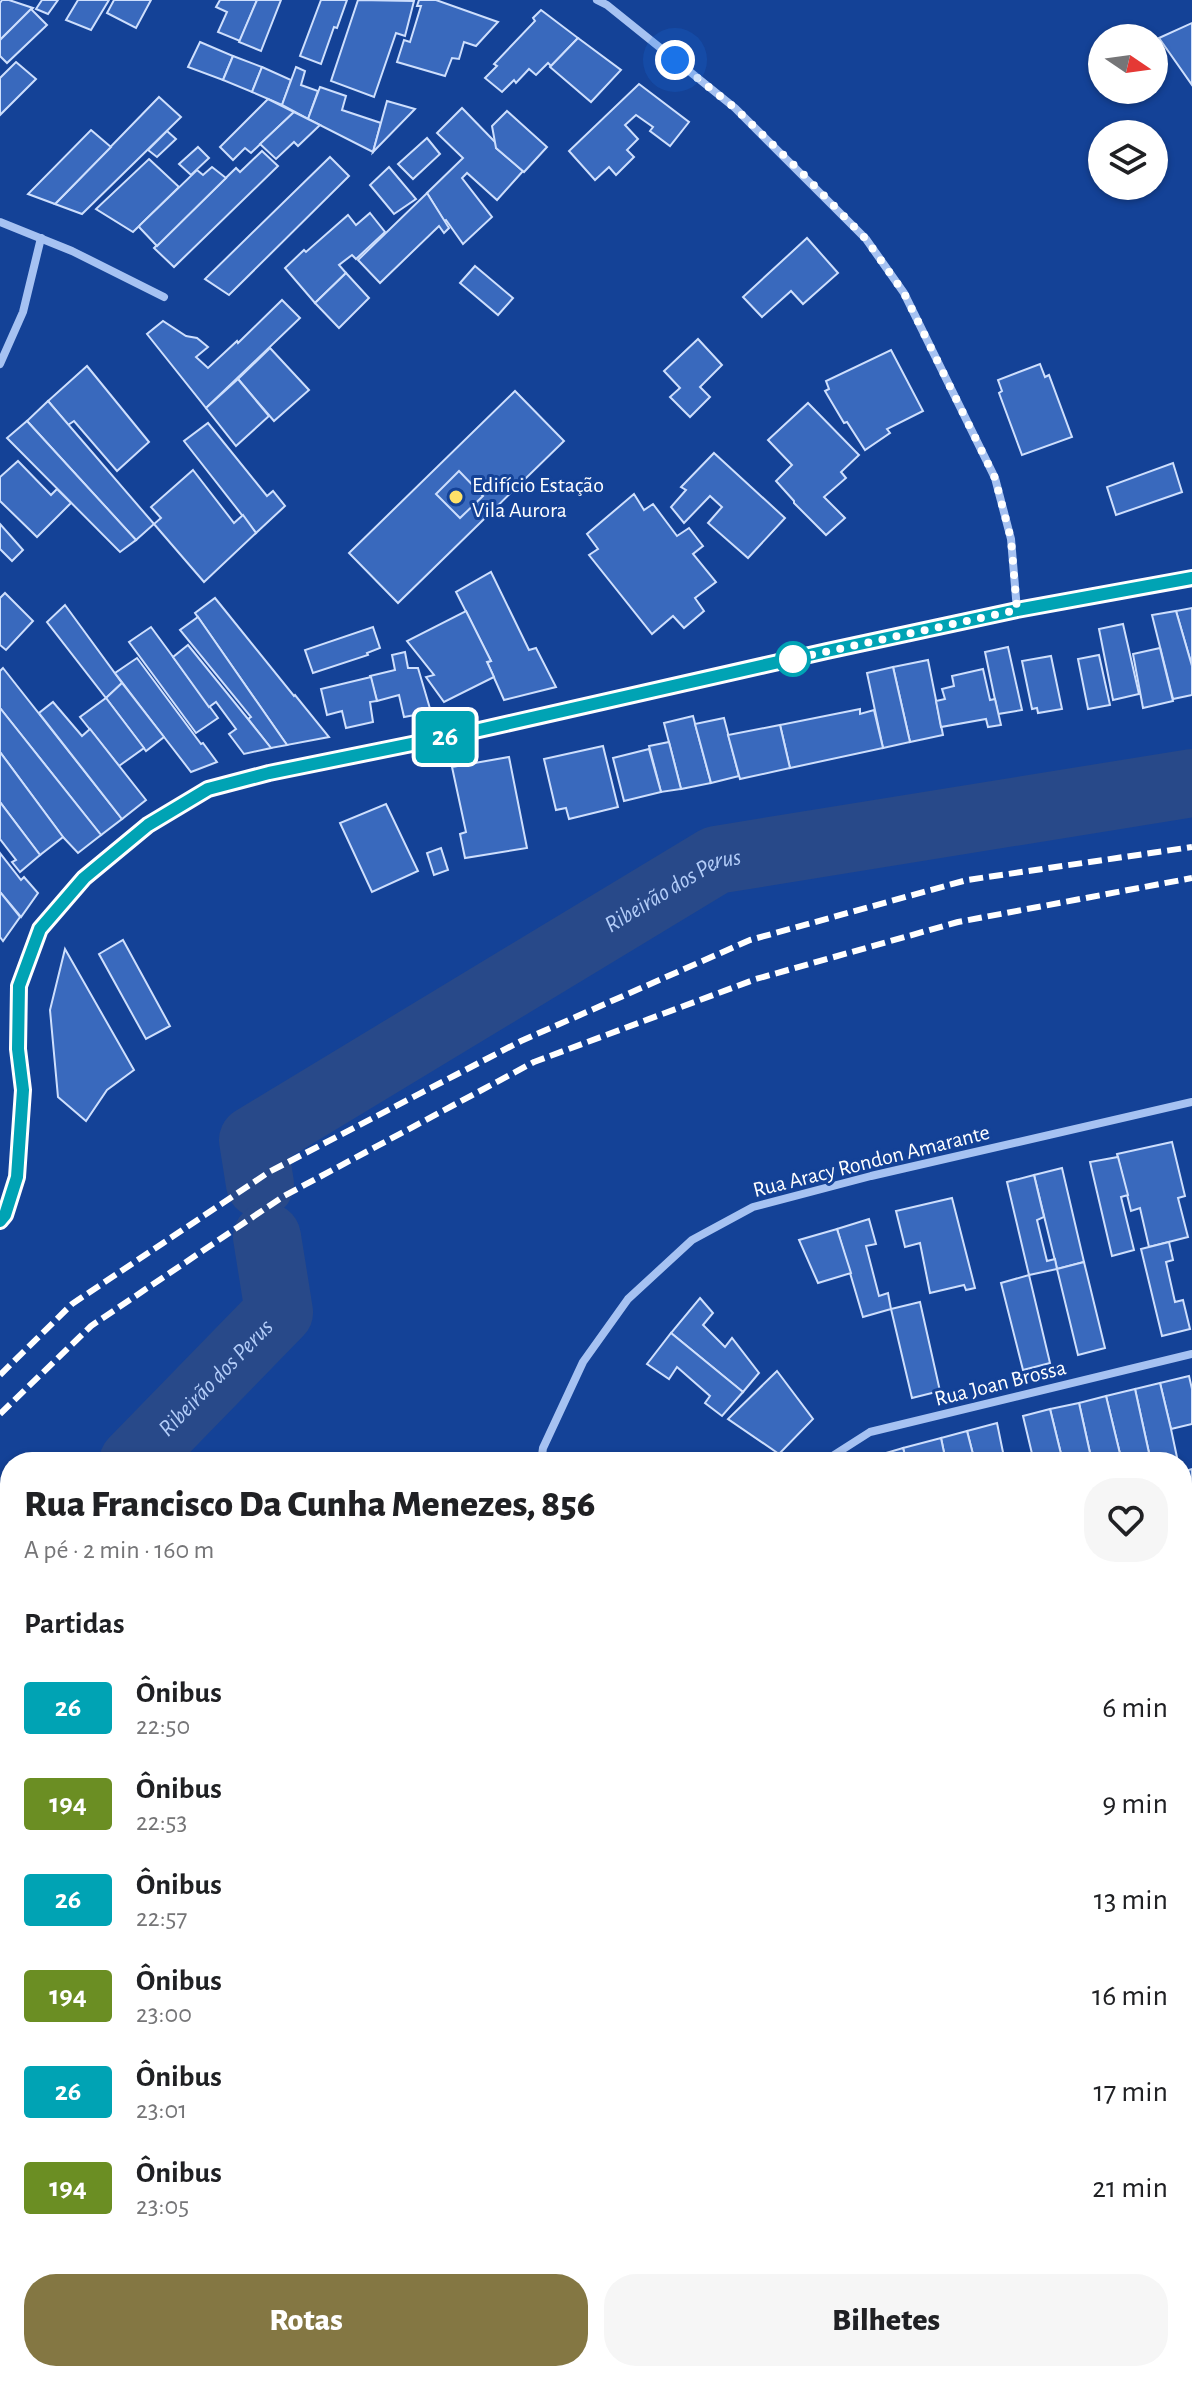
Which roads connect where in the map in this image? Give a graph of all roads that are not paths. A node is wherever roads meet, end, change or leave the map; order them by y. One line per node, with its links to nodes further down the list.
1 (597, 0): 7 (street)
2 (0, 222): 3 (street)
3 (41, 238): 4 (street); 5 (street)
4 (164, 297)
5 (0, 364)
6 (1192, 578): 7 (street)
7 (1017, 610): 9 (street)
8 (1192, 1102): 11 (street, Rua Aracy Rondon Amarante)
9 (0, 1221)
10 (1192, 1354): 12 (street, Rua Joan Brossa)
11 (542, 1452)
12 (839, 1452)

